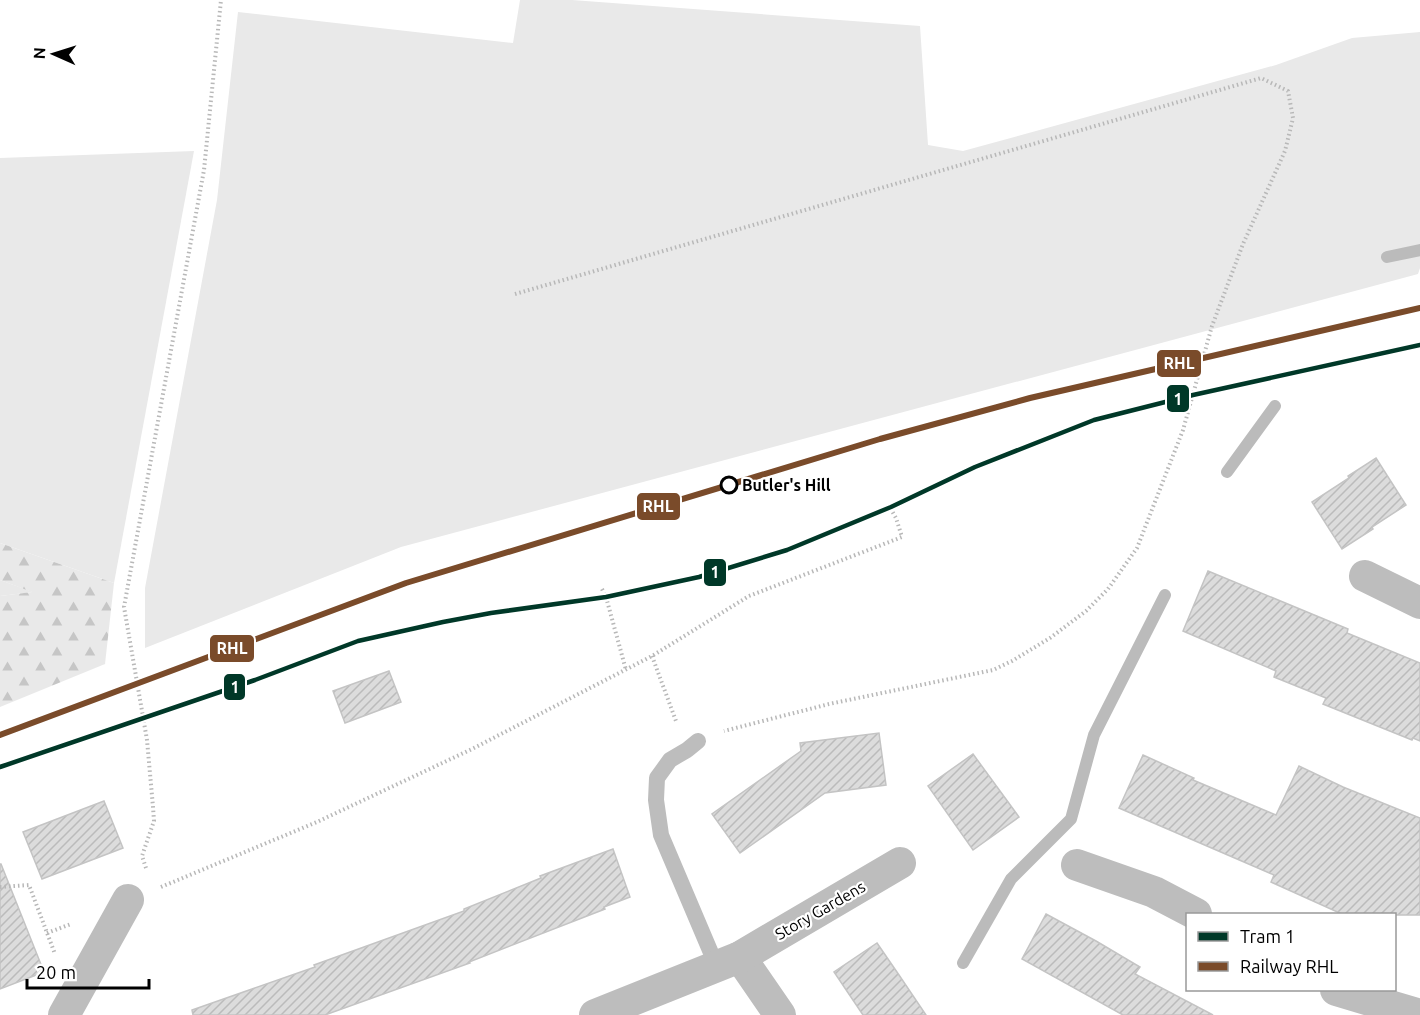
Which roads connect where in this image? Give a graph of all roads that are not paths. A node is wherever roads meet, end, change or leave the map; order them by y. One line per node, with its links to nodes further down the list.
1 (1365, 576): 2 (street)
2 (1420, 603)
3 (698, 741): 8 (lane)
4 (900, 863): 8 (street, Story Gardens)
5 (1077, 865): 7 (street)
6 (128, 900): 10 (street)
7 (1192, 913)
8 (729, 962): 11 (street, Story Gardens); 12 (street)
9 (1339, 991): 13 (street)
10 (68, 1008)
11 (595, 1015)
12 (780, 1015)
13 (1420, 1015)

